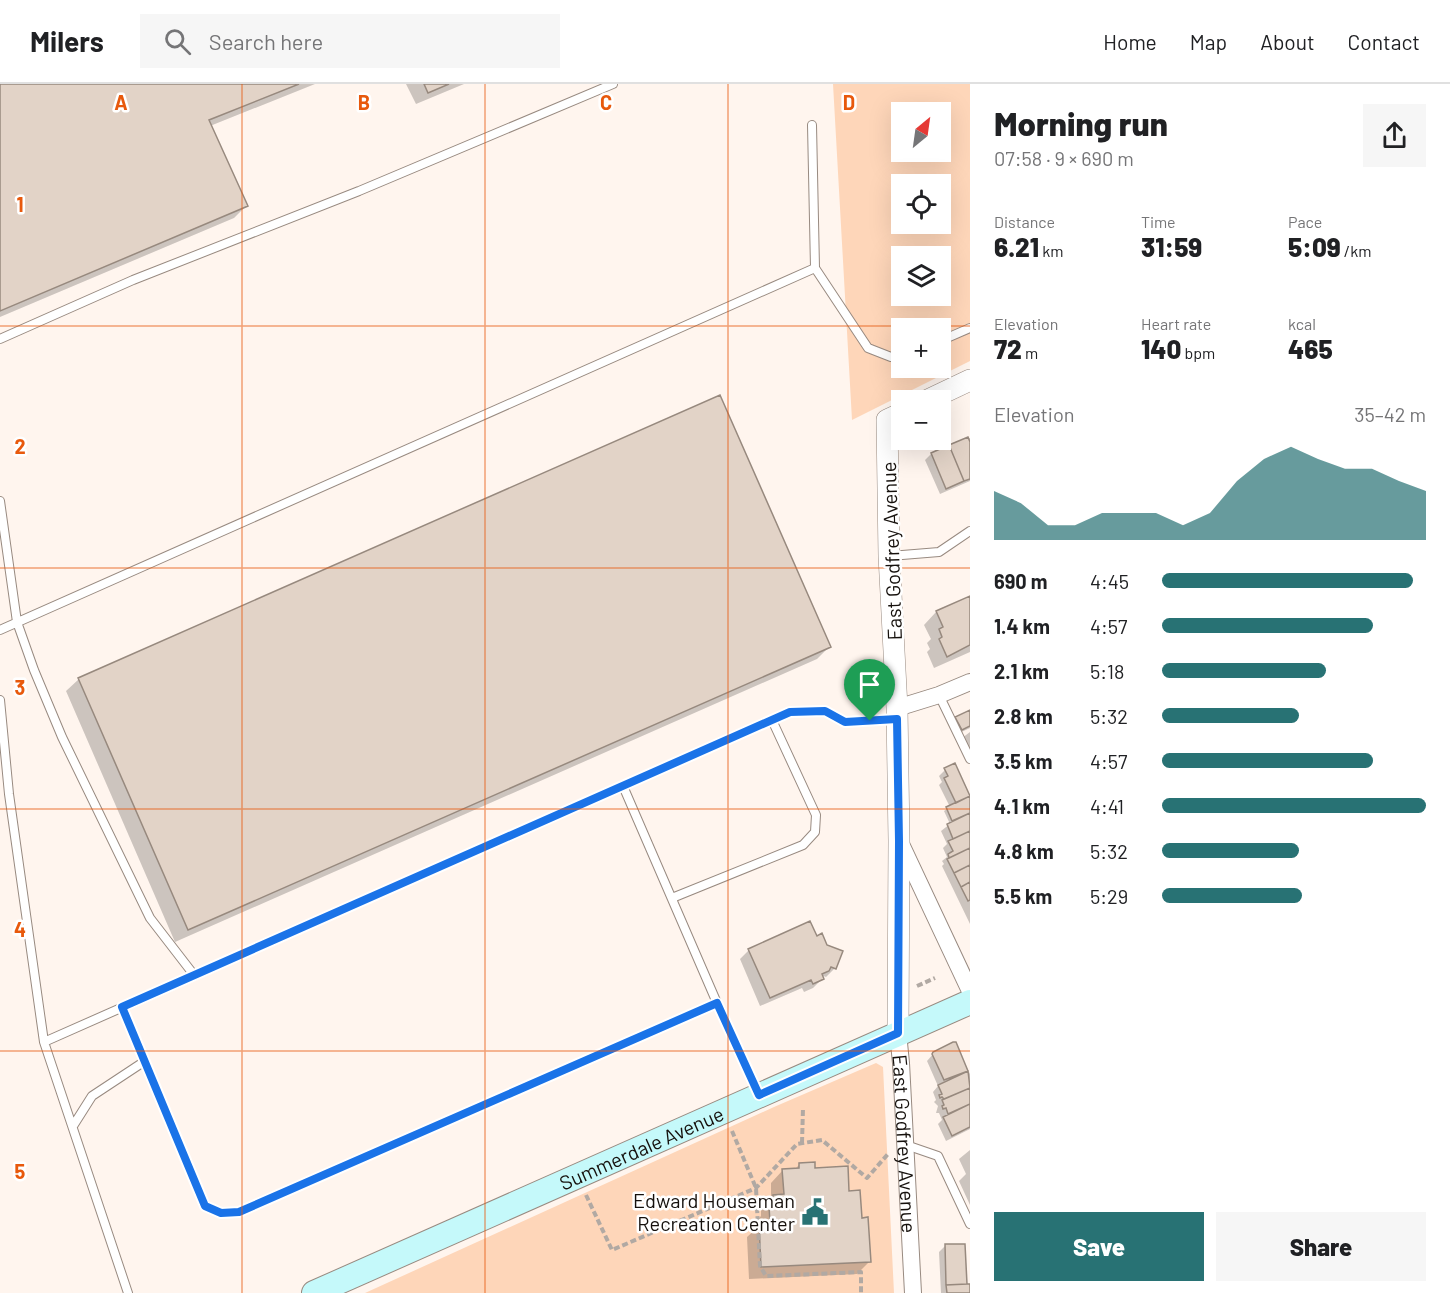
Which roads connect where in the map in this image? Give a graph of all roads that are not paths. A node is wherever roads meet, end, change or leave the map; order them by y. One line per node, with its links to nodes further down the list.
1 (614, 84): 6 (lane)
2 (812, 125): 3 (lane)
3 (815, 268): 7 (lane); 15 (lane)
4 (970, 328): 5 (lane)
5 (951, 336)
6 (0, 339)
7 (891, 357)
8 (970, 380): 9 (street)
9 (949, 390)
10 (893, 450): 14 (street, East Godfrey Avenue)
11 (0, 501): 13 (lane)
12 (970, 531): 14 (lane)
13 (3, 551): 15 (lane)
14 (890, 556): 20 (street, East Godfrey Avenue)
15 (17, 622): 16 (lane); 26 (lane)
16 (0, 630)
17 (970, 682): 18 (street)
18 (939, 695): 20 (street); 22 (lane)
19 (0, 700): 32 (lane)
20 (897, 714): 21 (lane); 24 (street, East Godfrey Avenue)
21 (772, 720): 23 (lane); 25 (lane)
22 (970, 759)
23 (623, 786): 25 (lane); 26 (lane)
24 (899, 841): 27 (street); 31 (street, East Godfrey Avenue)
25 (672, 898): 29 (lane)
26 (194, 975): 30 (lane)
27 (970, 991)
28 (970, 1002): 31 (main road, Summerdale Avenue)
29 (717, 1003): 33 (lane); 34 (lane)
30 (122, 1007): 32 (lane); 33 (lane)
31 (898, 1033): 34 (main road, Summerdale Avenue); 36 (street, East Godfrey Avenue)
32 (44, 1042): 35 (lane)
33 (145, 1061): 35 (lane)
34 (759, 1095): 39 (main road, Summerdale Avenue)
35 (72, 1126): 38 (lane)
36 (905, 1140): 37 (lane); 40 (street, East Godfrey Avenue)
37 (970, 1224)
38 (128, 1293)
39 (314, 1293)
40 (913, 1293)

